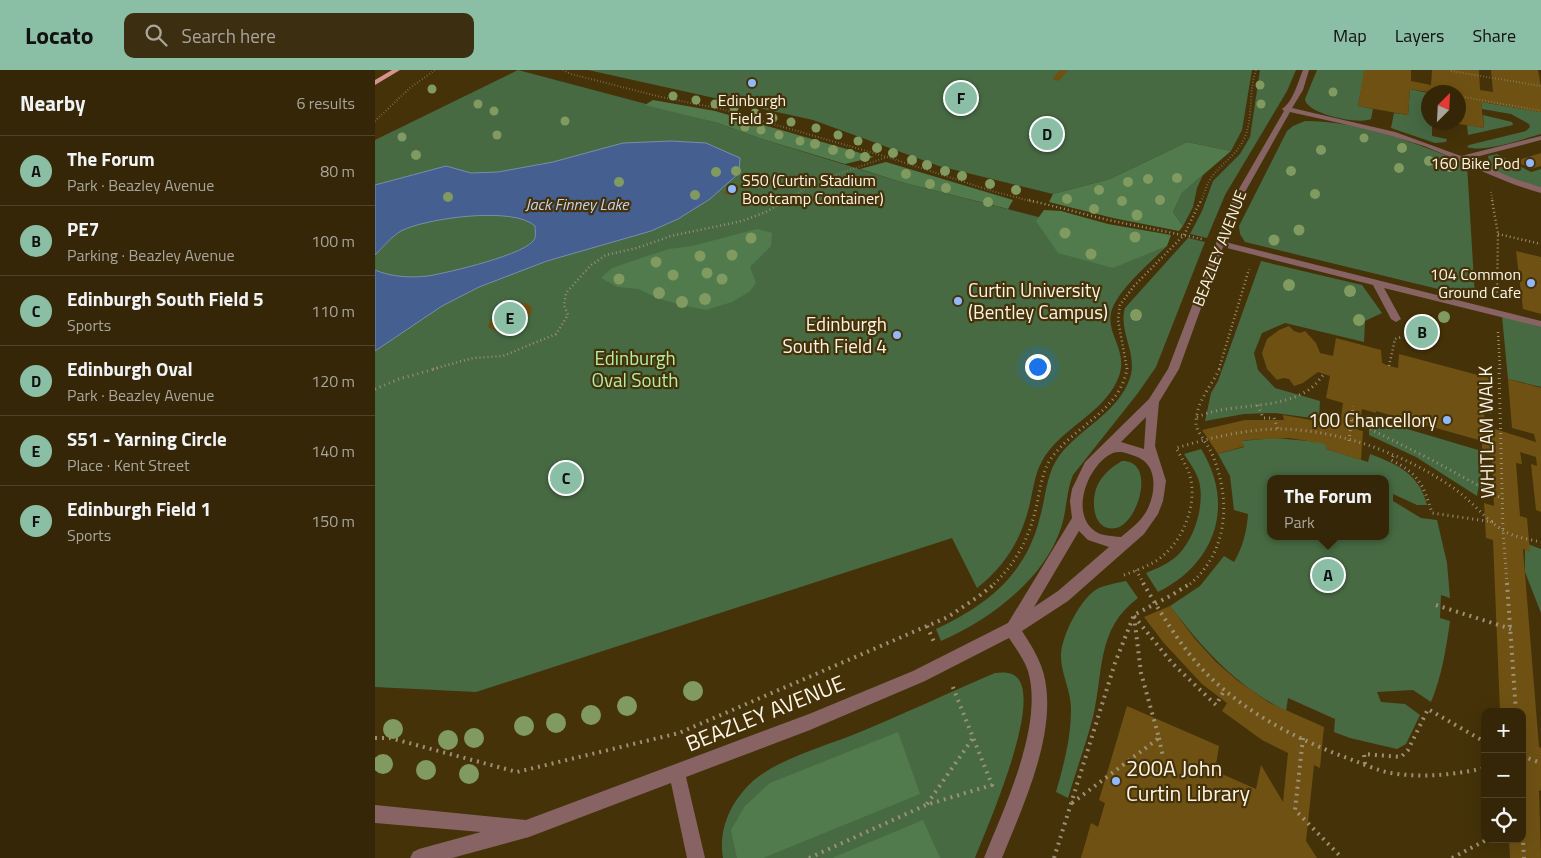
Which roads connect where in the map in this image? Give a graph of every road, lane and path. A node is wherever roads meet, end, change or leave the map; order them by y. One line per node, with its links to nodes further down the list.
1 (397, 70): 7 (main road)
2 (435, 70): 12 (path)
3 (563, 70): 14 (path)
4 (1256, 70): 19 (path)
5 (1306, 70): 10 (street, BEAZLEY AVENUE)
6 (1451, 71): 8 (path)
7 (375, 83)
8 (1541, 86)
9 (1466, 97): 11 (path)
10 (1287, 109): 15 (street); 20 (street, BEAZLEY AVENUE)
11 (1541, 111)
12 (375, 121)
13 (1541, 138): 15 (street)
14 (887, 157): 19 (path); 30 (path)
15 (1461, 158): 16 (street)
16 (1487, 170): 17 (street); 18 (path, WHITLAM WALK)
17 (1541, 190)
18 (1497, 234): 21 (path); 24 (path, WHITLAM WALK)
19 (1184, 235): 20 (path); 53 (path)
20 (1219, 243): 22 (street); 31 (street, BEAZLEY AVENUE)
21 (1541, 244)
22 (1254, 252): 23 (street); 34 (path)
23 (1376, 282): 24 (street); 25 (street)
24 (1497, 312): 26 (street); 43 (path, WHITLAM WALK)
25 (1396, 319)
26 (1541, 324)
27 (1408, 335): 28 (path)
28 (1389, 366)
29 (1324, 374): 32 (path)
30 (375, 389)
31 (1153, 402): 40 (street, BEAZLEY AVENUE); 42 (street, BEAZLEY AVENUE)
32 (1257, 405): 34 (path); 36 (path)
33 (1353, 406): 35 (path)
34 (1197, 417): 37 (path)
35 (1352, 420): 38 (path); 43 (path)
36 (1278, 429): 37 (path); 38 (path)
37 (1205, 440): 39 (path); 50 (path)
38 (1349, 441): 41 (path)
39 (1176, 448)
40 (1107, 449): 42 (street); 44 (street, BEAZLEY AVENUE)
41 (1393, 456): 45 (path); 45 (path)
42 (1155, 465): 48 (street, BEAZLEY AVENUE)
43 (1503, 499): 46 (path, WHITLAM WALK)
44 (1078, 520): 48 (street); 54 (street)
45 (1494, 522): 46 (path)
46 (1503, 531): 47 (path); 55 (path, WHITLAM WALK)
47 (1541, 542)
48 (1123, 543): 54 (street, BEAZLEY AVENUE)
49 (1136, 570): 50 (path)
50 (1154, 604): 52 (path); 57 (path)
51 (1436, 605): 55 (path)
52 (1134, 615): 57 (path); 61 (path); 70 (path)
53 (927, 626): 56 (path); 59 (path)
54 (1012, 630): 56 (street, BEAZLEY AVENUE); 79 (street)
55 (1511, 630): 58 (path, WHITLAM WALK)
56 (944, 663): 60 (path); 69 (street, BEAZLEY AVENUE)
57 (1225, 689): 62 (path)
58 (1516, 708)
59 (375, 738)
60 (973, 738): 71 (path); 71 (path)
61 (1159, 738): 64 (path); 70 (path)
62 (1303, 738): 66 (path); 81 (path)
63 (1481, 740): 66 (path)
64 (1163, 757)
65 (1526, 758): 67 (path)
66 (1365, 764): 68 (path)
67 (1541, 764)
68 (1481, 770)
69 (677, 773): 73 (street, BEAZLEY AVENUE); 77 (street)
70 (1071, 804): 80 (path)
71 (926, 805): 78 (path)
72 (375, 814): 73 (street, BEAZLEY AVENUE)
73 (529, 828): 76 (street, BEAZLEY AVENUE)
74 (1481, 843): 82 (path)
75 (1523, 843): 83 (path)
76 (419, 858)
77 (696, 858)
78 (809, 858)
79 (993, 858)
80 (1054, 858)
81 (1341, 858)
82 (1452, 858)
83 (1524, 858)

